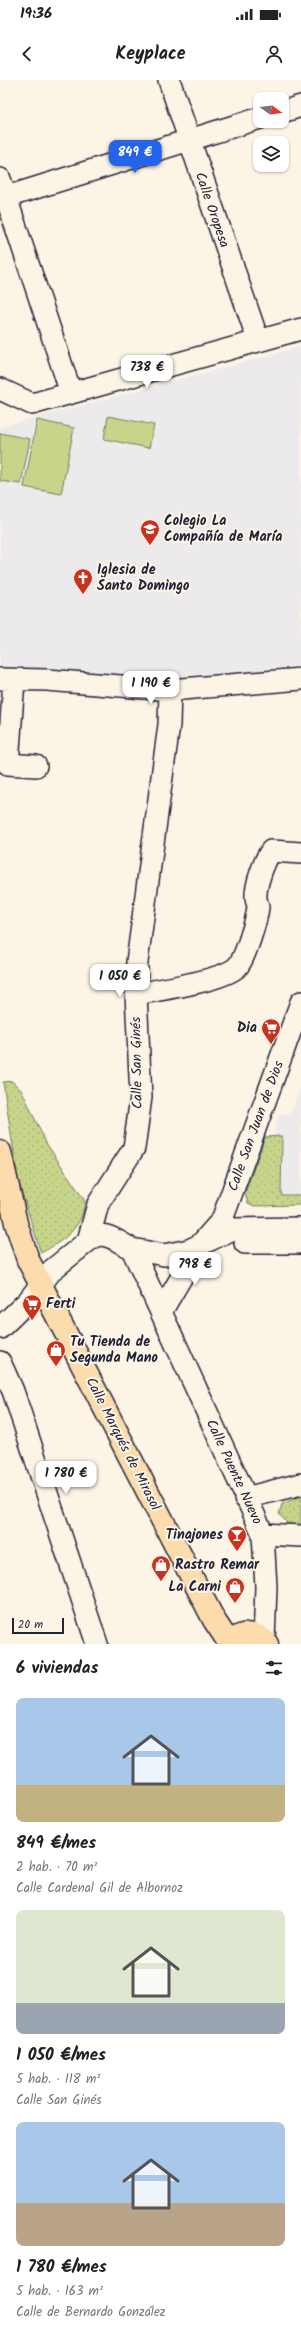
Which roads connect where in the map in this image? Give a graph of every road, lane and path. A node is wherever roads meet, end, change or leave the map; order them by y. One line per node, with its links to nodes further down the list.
1 (169, 80): 5 (street, Calle Oropesa)
2 (301, 106): 3 (street)
3 (289, 110)
4 (253, 120): 5 (street)
5 (188, 140): 6 (street); 8 (street, Calle Oropesa)
6 (2, 192): 9 (street)
7 (301, 329): 8 (street)
8 (258, 340): 9 (street)
9 (71, 393): 10 (street)
10 (2, 395)
11 (301, 679): 13 (street)
12 (7, 680): 13 (street); 14 (street)
13 (170, 690): 16 (street, Calle San Ginés)
14 (36, 766)
15 (301, 853): 16 (street)
16 (136, 994): 20 (street, Calle San Ginés)
17 (301, 1002): 22 (street, Calle San Juan de Dios)
18 (0, 1152): 24 (main road, Calle Marqués de Mirasol)
19 (301, 1228): 22 (street)
20 (88, 1241): 23 (street); 24 (street)
21 (301, 1243): 22 (street)
22 (201, 1244): 23 (street); 25 (street, Calle San Juan de Dios)
23 (132, 1250): 25 (street, Calle Puente Nuevo)
24 (41, 1286): 26 (street); 34 (main road, Calle Marqués de Mirasol)
25 (161, 1312): 29 (street, Calle Puente Nuevo)
26 (0, 1328)
27 (0, 1362): 33 (street)
28 (301, 1484): 29 (street)
29 (245, 1498): 30 (street, Calle Puente Nuevo)
30 (263, 1534): 31 (street); 32 (street, Calle Puente Nuevo)
31 (301, 1536)
32 (265, 1642): 34 (main road, Calle Marqués de Mirasol)
33 (97, 1644)
34 (230, 1644)

